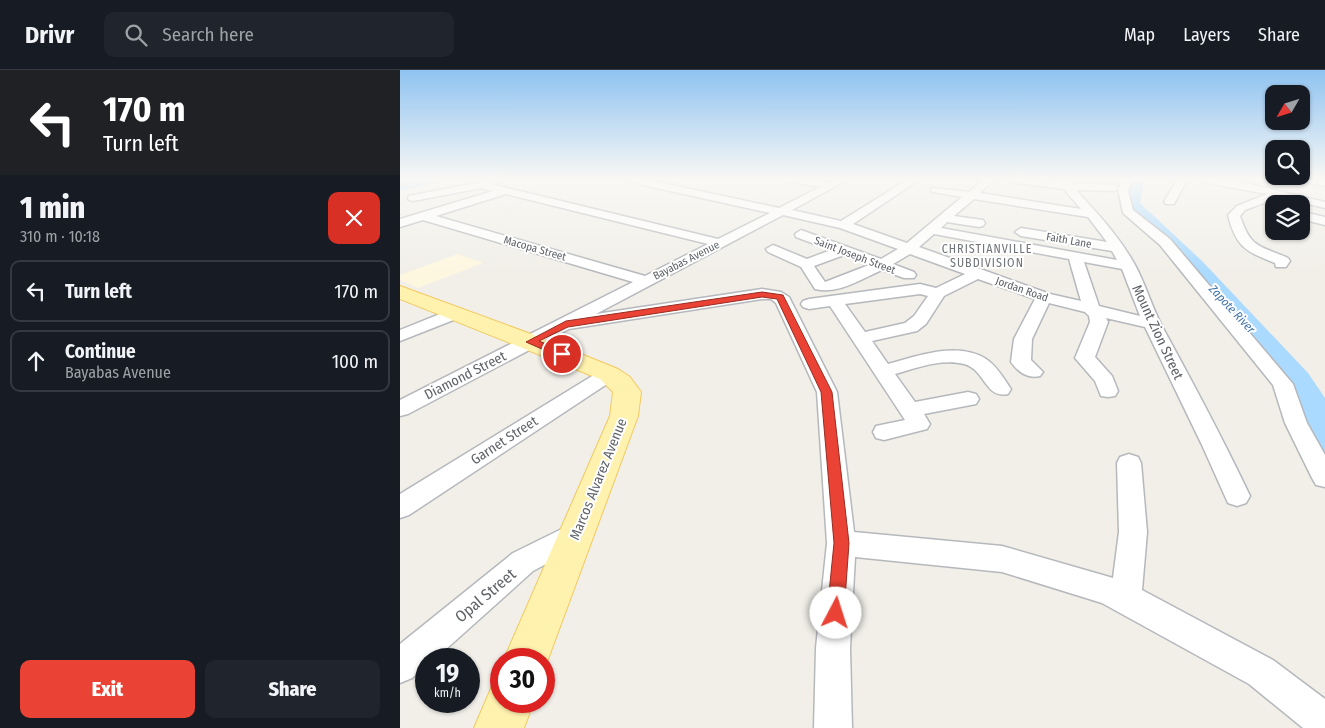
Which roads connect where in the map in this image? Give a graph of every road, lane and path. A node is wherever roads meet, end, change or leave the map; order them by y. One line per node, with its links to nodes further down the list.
1 (438, 211): 15 (street)
2 (599, 211): 25 (street)
3 (774, 211): 12 (street, Jordan Road)
4 (866, 211): 21 (street)
5 (953, 211): 16 (street)
6 (994, 211): 13 (street)
7 (1067, 211): 14 (street)
8 (1076, 211): 14 (street)
9 (1085, 211): 14 (street, Mount Zion Street)
10 (1127, 211): 60 (street)
11 (1238, 211): 32 (street)
12 (780, 212): 21 (street, Jordan Road); 25 (street, Bayabas Avenue)
13 (1008, 213)
14 (1087, 214): 27 (street, Mount Zion Street)
15 (423, 216): 19 (street); 37 (street, Macopa Street)
16 (945, 218): 20 (street); 22 (street)
17 (1310, 218): 18 (street)
18 (1325, 221)
19 (400, 223)
20 (979, 223)
21 (843, 225): 26 (street, Jordan Road)
22 (932, 230): 26 (street); 30 (street)
23 (1021, 232): 27 (street, Faith Lane)
24 (801, 234): 29 (street, Saint Joseph Street)
25 (720, 243): 37 (street, Bayabas Avenue)
26 (910, 248): 33 (street); 35 (street, Jordan Road)
27 (1118, 248): 34 (street, Mount Zion Street)
28 (773, 249): 31 (street)
29 (842, 250): 31 (street); 33 (street, Saint Joseph Street)
30 (1075, 256): 34 (street); 43 (street)
31 (806, 264): 40 (street)
32 (1282, 264)
33 (880, 265): 36 (street, Saint Joseph Street); 40 (street)
34 (1128, 266): 46 (street, Mount Zion Street)
35 (978, 273): 39 (street); 41 (street, Jordan Road)
36 (909, 275)
37 (647, 281): 45 (street, Bayabas Avenue)
38 (400, 292): 44 (main road, Marcos Alvarez Avenue)
39 (938, 293): 40 (street); 48 (street)
40 (829, 294): 42 (street); 48 (street)
41 (1044, 297): 43 (street, Jordan Road); 51 (street)
42 (809, 304)
43 (1092, 310): 46 (street, Jordan Road); 54 (street)
44 (455, 313): 47 (street); 49 (main road, Marcos Alvarez Avenue)
45 (566, 324): 49 (street, Bayabas Avenue); 64 (street)
46 (1152, 324): 61 (street, Mount Zion Street)
47 (400, 336)
48 (861, 338): 50 (street)
49 (531, 342): 52 (main road, Marcos Alvarez Avenue); 56 (street, Diamond Street)
50 (883, 371): 53 (street); 57 (street)
51 (1033, 372)
52 (609, 374): 62 (street, Garnet Street); 63 (main road, Marcos Alvarez Avenue)
53 (1001, 389)
54 (1108, 391)
55 (968, 399): 57 (street)
56 (400, 409)
57 (908, 410): 58 (street)
58 (884, 432)
59 (1129, 463): 65 (street)
60 (1325, 478)
61 (1237, 496)
62 (400, 507)
63 (576, 534): 66 (main road, Marcos Alvarez Avenue); 67 (street, Opal Street)
64 (841, 543): 65 (street); 71 (street)
65 (1126, 598): 69 (street)
66 (530, 648)
67 (400, 666)
68 (505, 713): 70 (main road)
69 (1325, 722)
70 (499, 728)
71 (833, 728)

